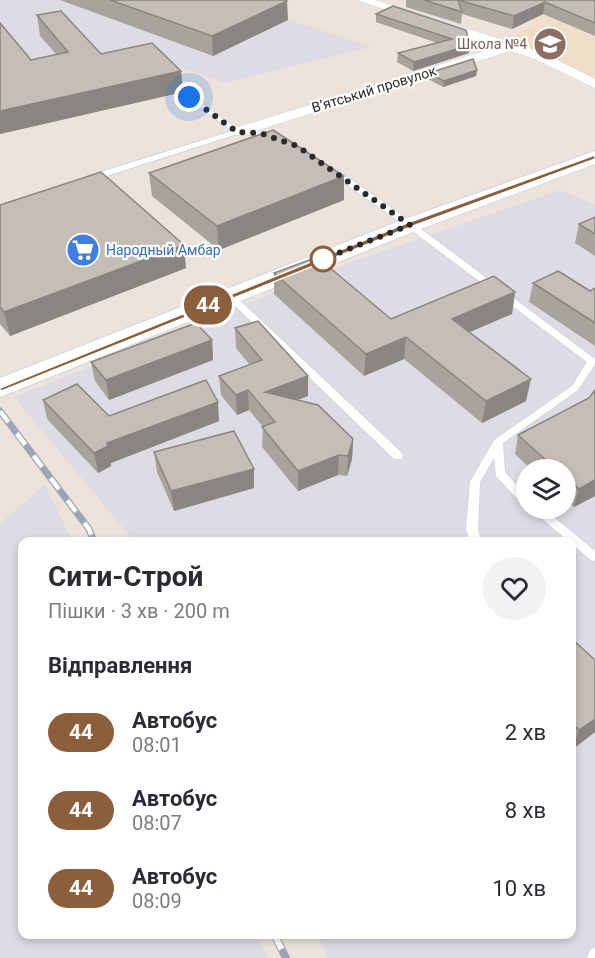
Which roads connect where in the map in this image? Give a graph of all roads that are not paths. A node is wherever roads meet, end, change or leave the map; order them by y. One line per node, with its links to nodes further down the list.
1 (363, 0): 2 (street)
2 (512, 46): 3 (street); 5 (street, В’ятський провулок)
3 (595, 84)
4 (189, 97): 5 (lane)
5 (237, 132): 6 (lane); 9 (lane)
6 (278, 140)
7 (595, 157): 10 (street)
8 (324, 165): 10 (lane)
9 (77, 182)
10 (410, 225): 11 (street); 13 (lane)
11 (230, 296): 12 (street); 14 (lane)
12 (11, 383)
13 (498, 442): 15 (lane); 17 (lane)
14 (398, 456)
15 (516, 490)
16 (548, 519): 18 (lane)
17 (475, 537)
18 (571, 537)
19 (576, 541): 20 (lane)
20 (595, 557)

